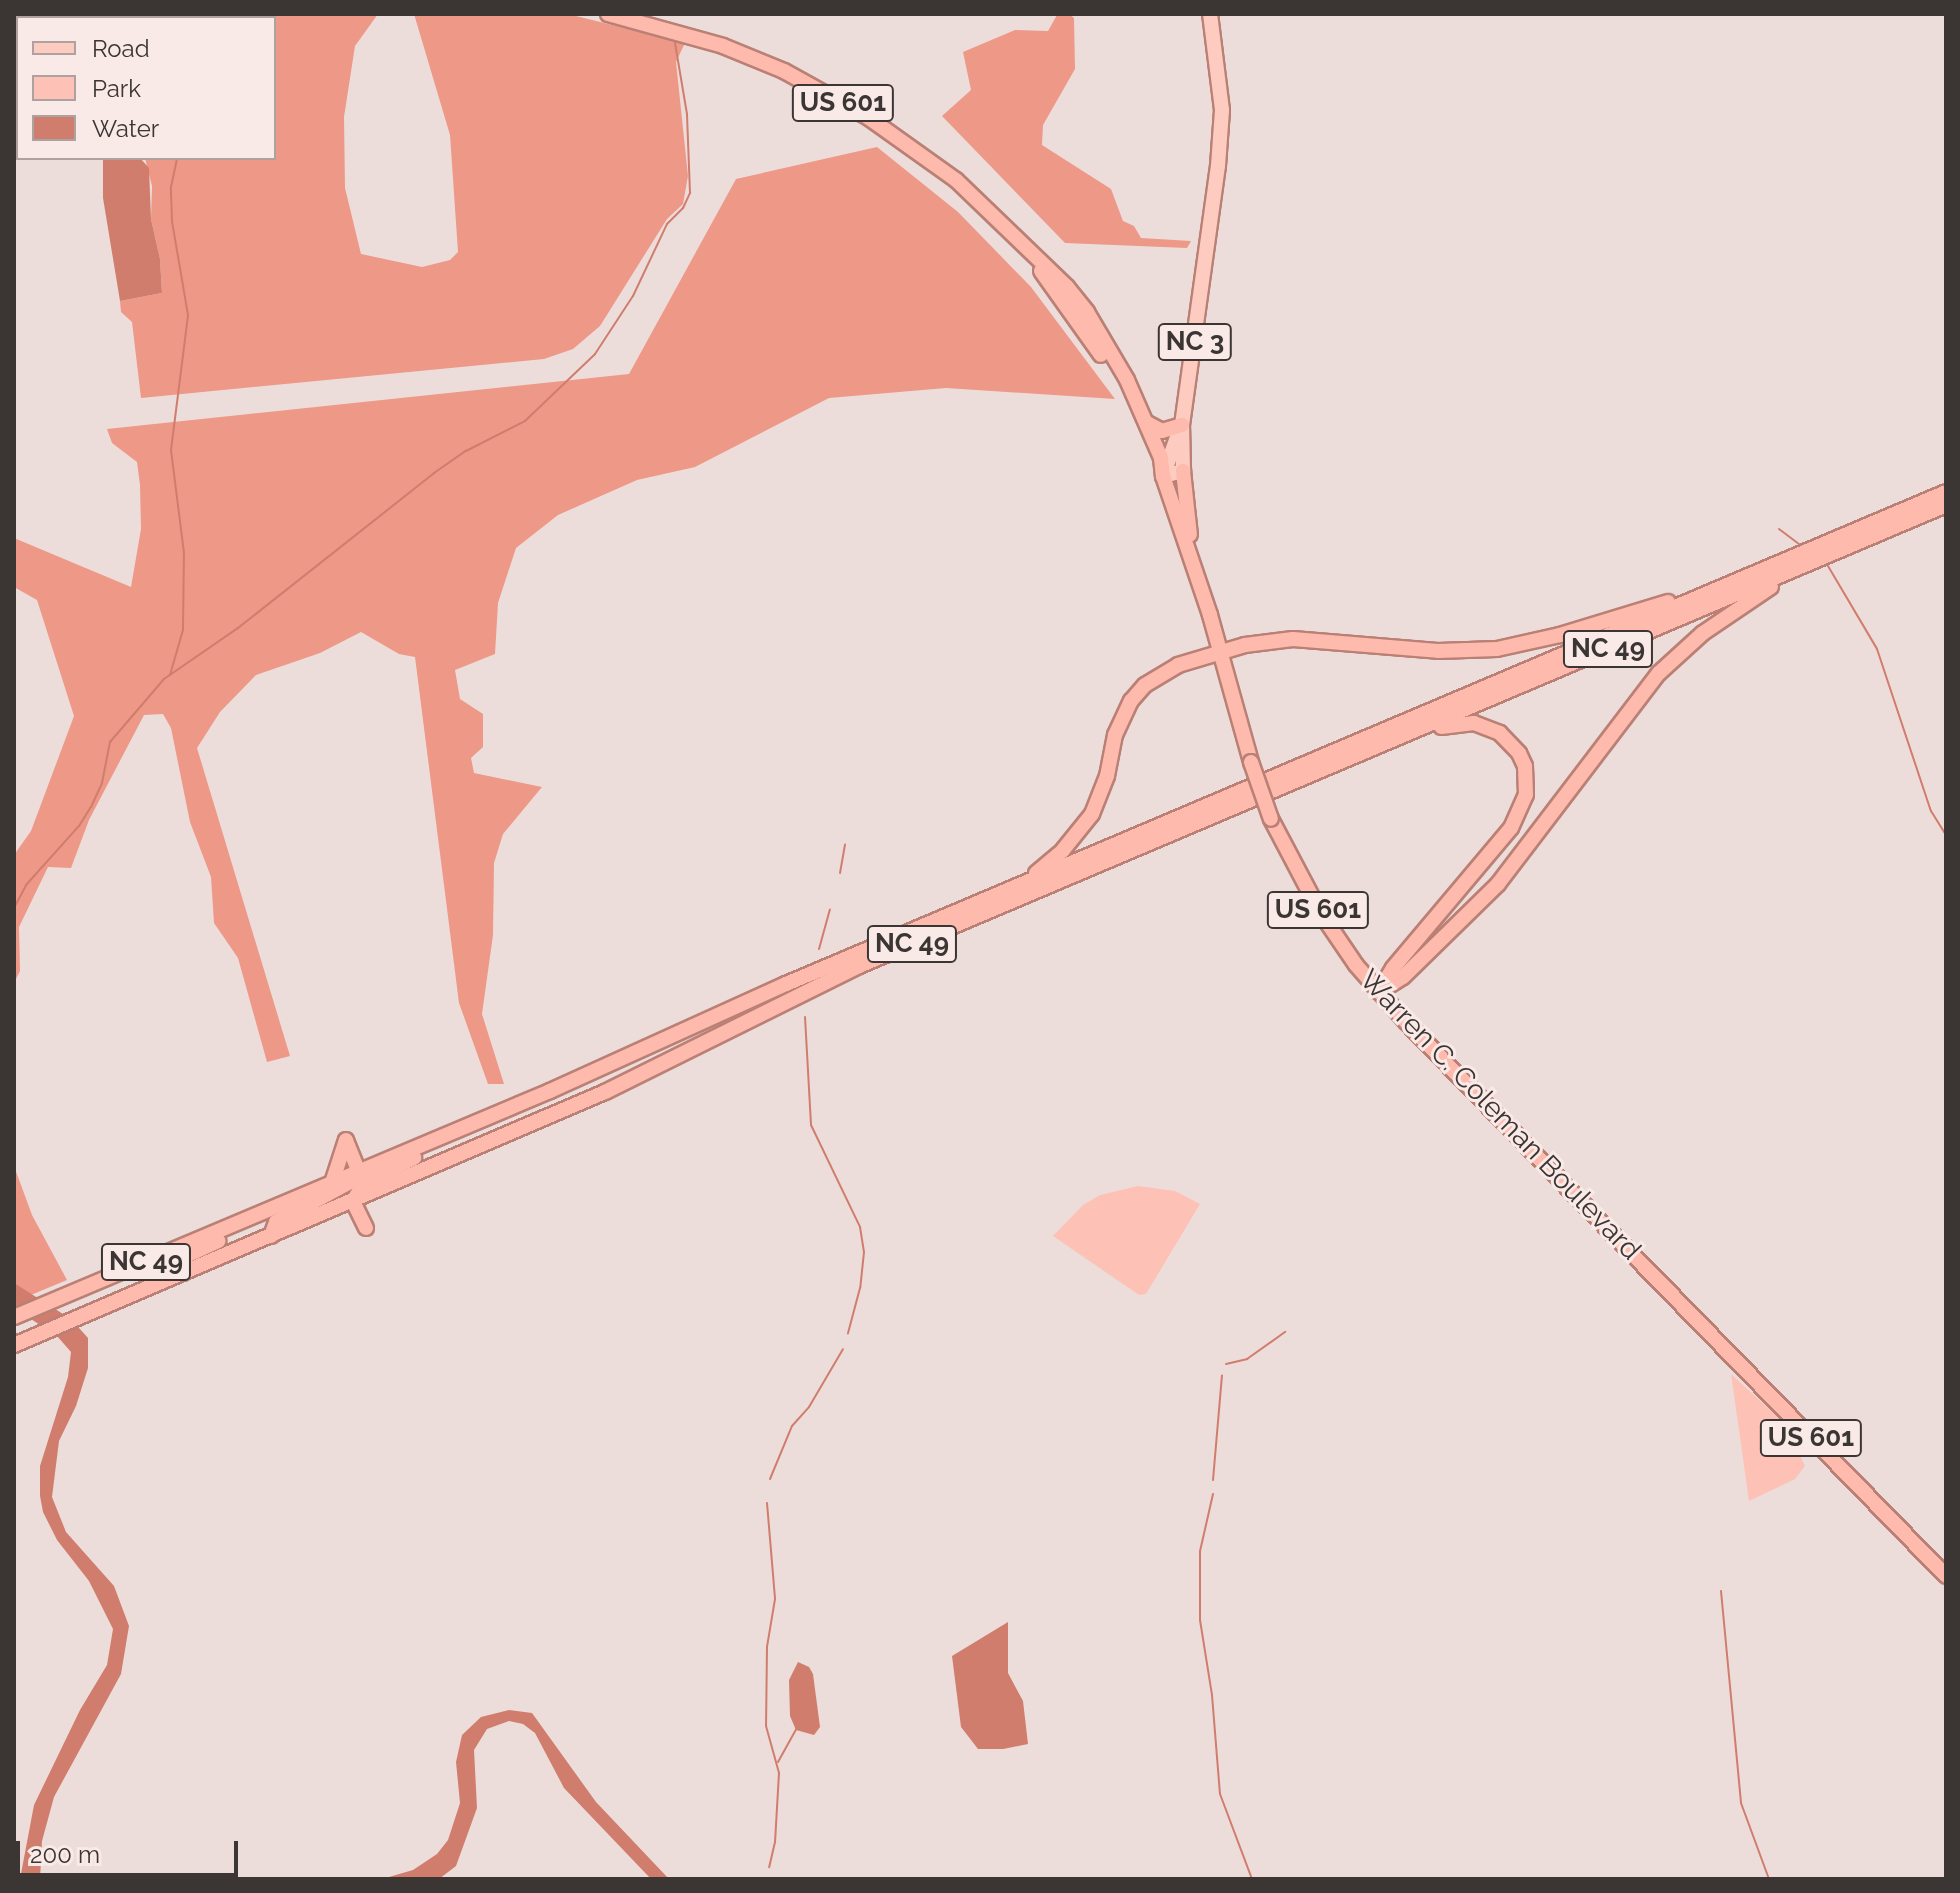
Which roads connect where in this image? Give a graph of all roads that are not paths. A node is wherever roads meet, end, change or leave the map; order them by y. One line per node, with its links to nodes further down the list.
1 (608, 14): 3 (highway, Warren C. Coleman Boulevard / US 601)
2 (1210, 14): 5 (main road, NC 3)
3 (1039, 260): 4 (highway, Warren C. Coleman Boulevard / US 601); 7 (highway, Warren C. Coleman Boulevard / US 601)
4 (1147, 423): 5 (highway); 7 (highway, Warren C. Coleman Boulevard / US 601)
5 (1182, 425): 6 (main road); 7 (main road, NC 3)
6 (1183, 471): 7 (main road); 10 (highway)
7 (1163, 476): 10 (highway, Warren C. Coleman Boulevard / US 601)
8 (1946, 492): 12 (highway, NC 49)
9 (1946, 505): 11 (highway, NC 49)
10 (1193, 563): 13 (highway, Warren C. Coleman Boulevard / US 601)
11 (1809, 563): 14 (highway, NC 49); 16 (highway)
12 (1727, 584): 13 (highway); 15 (highway, NC 49)
13 (1220, 651): 15 (highway); 16 (highway, Warren C. Coleman Boulevard / US 601, bridge)
14 (1406, 734): 16 (highway); 18 (highway, NC 49)
15 (1020, 885): 17 (highway, NC 49)
16 (1379, 992): 29 (highway, Warren C. Coleman Boulevard / US 601)
17 (555, 1089): 18 (highway); 19 (highway, NC 49)
18 (508, 1134): 22 (highway, NC 49)
19 (434, 1140): 20 (highway, NC 49); 23 (highway)
20 (358, 1170): 21 (highway, NC 49); 21 (highway); 25 (highway)
21 (332, 1183): 24 (highway, NC 49)
22 (372, 1193): 23 (highway, NC 49); 23 (highway)
23 (353, 1201): 25 (highway, NC 49)
24 (234, 1225): 26 (highway); 27 (highway, NC 49)
25 (271, 1236): 26 (highway, NC 49)
26 (183, 1273): 28 (highway, NC 49)
27 (14, 1317)
28 (14, 1345)
29 (1946, 1576)

